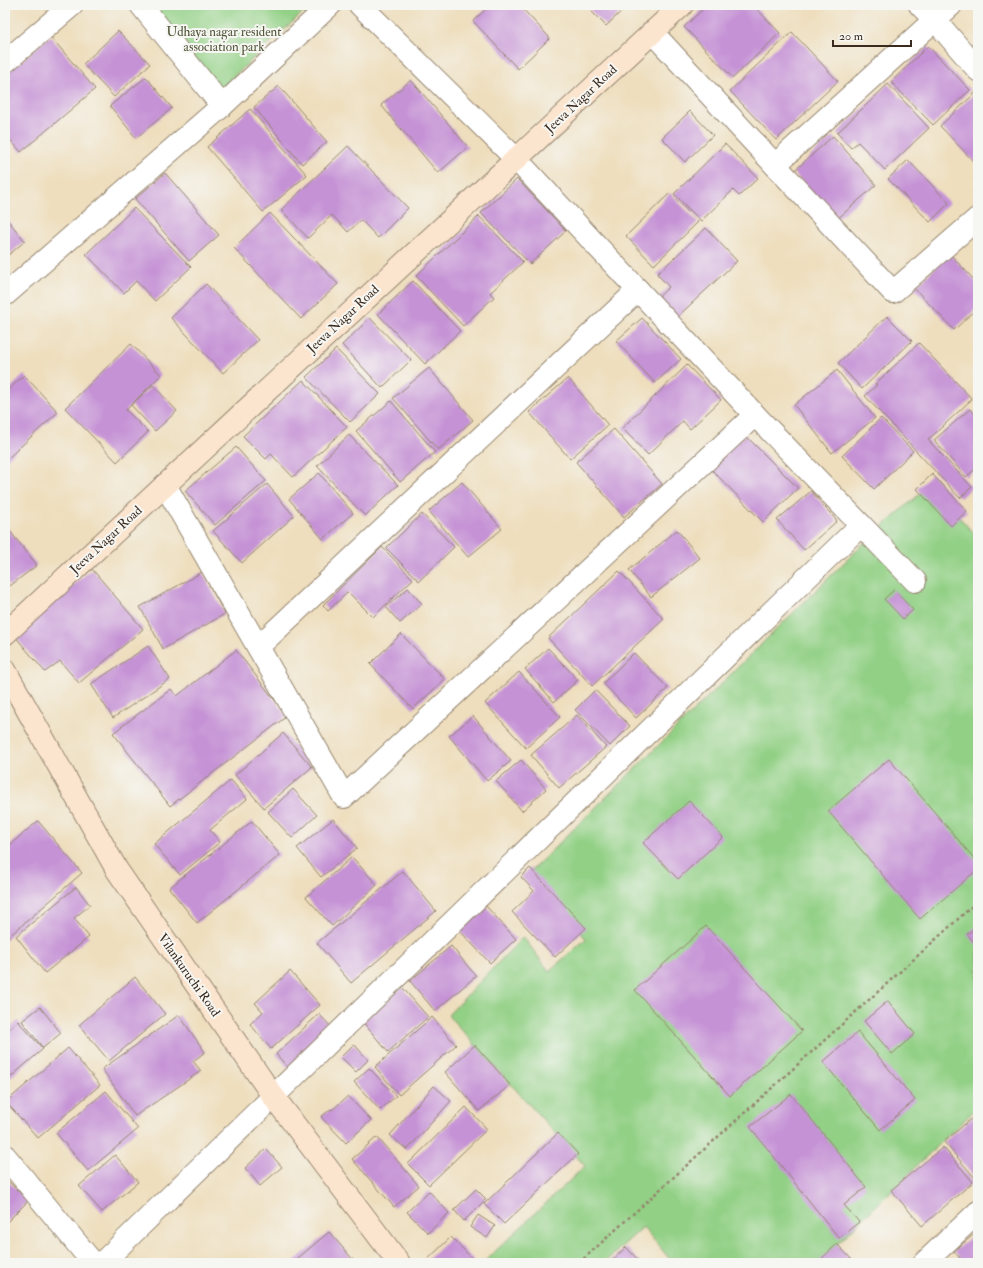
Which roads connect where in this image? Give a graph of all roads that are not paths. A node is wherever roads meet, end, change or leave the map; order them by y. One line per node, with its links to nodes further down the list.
1 (72, 5): 9 (street)
2 (141, 5): 11 (street)
3 (330, 5): 11 (street)
4 (360, 5): 12 (street)
5 (682, 5): 8 (street, Jeeva Nagar Road)
6 (951, 5): 7 (street)
7 (928, 12): 10 (street); 13 (street)
8 (652, 32): 12 (street, Jeeva Nagar Road); 13 (street)
9 (5, 62)
10 (978, 70)
11 (222, 106): 16 (street)
12 (516, 159): 15 (street); 18 (street, Jeeva Nagar Road)
13 (775, 165): 14 (street)
14 (978, 218)
15 (638, 290): 17 (street); 22 (street)
16 (5, 295)
17 (755, 415): 19 (street); 22 (street)
18 (165, 485): 21 (street, Jeeva Nagar Road); 22 (street)
19 (862, 525): 20 (street); 24 (street)
20 (915, 581)
21 (5, 634)
22 (258, 647)
23 (5, 670): 24 (street, Vilankuruchi Road)
24 (273, 1096): 28 (street); 29 (street, Vilankuruchi Road)
25 (5, 1156): 27 (street)
26 (978, 1212): 30 (street)
27 (93, 1263)
28 (102, 1263)
29 (399, 1263)
30 (924, 1263)

